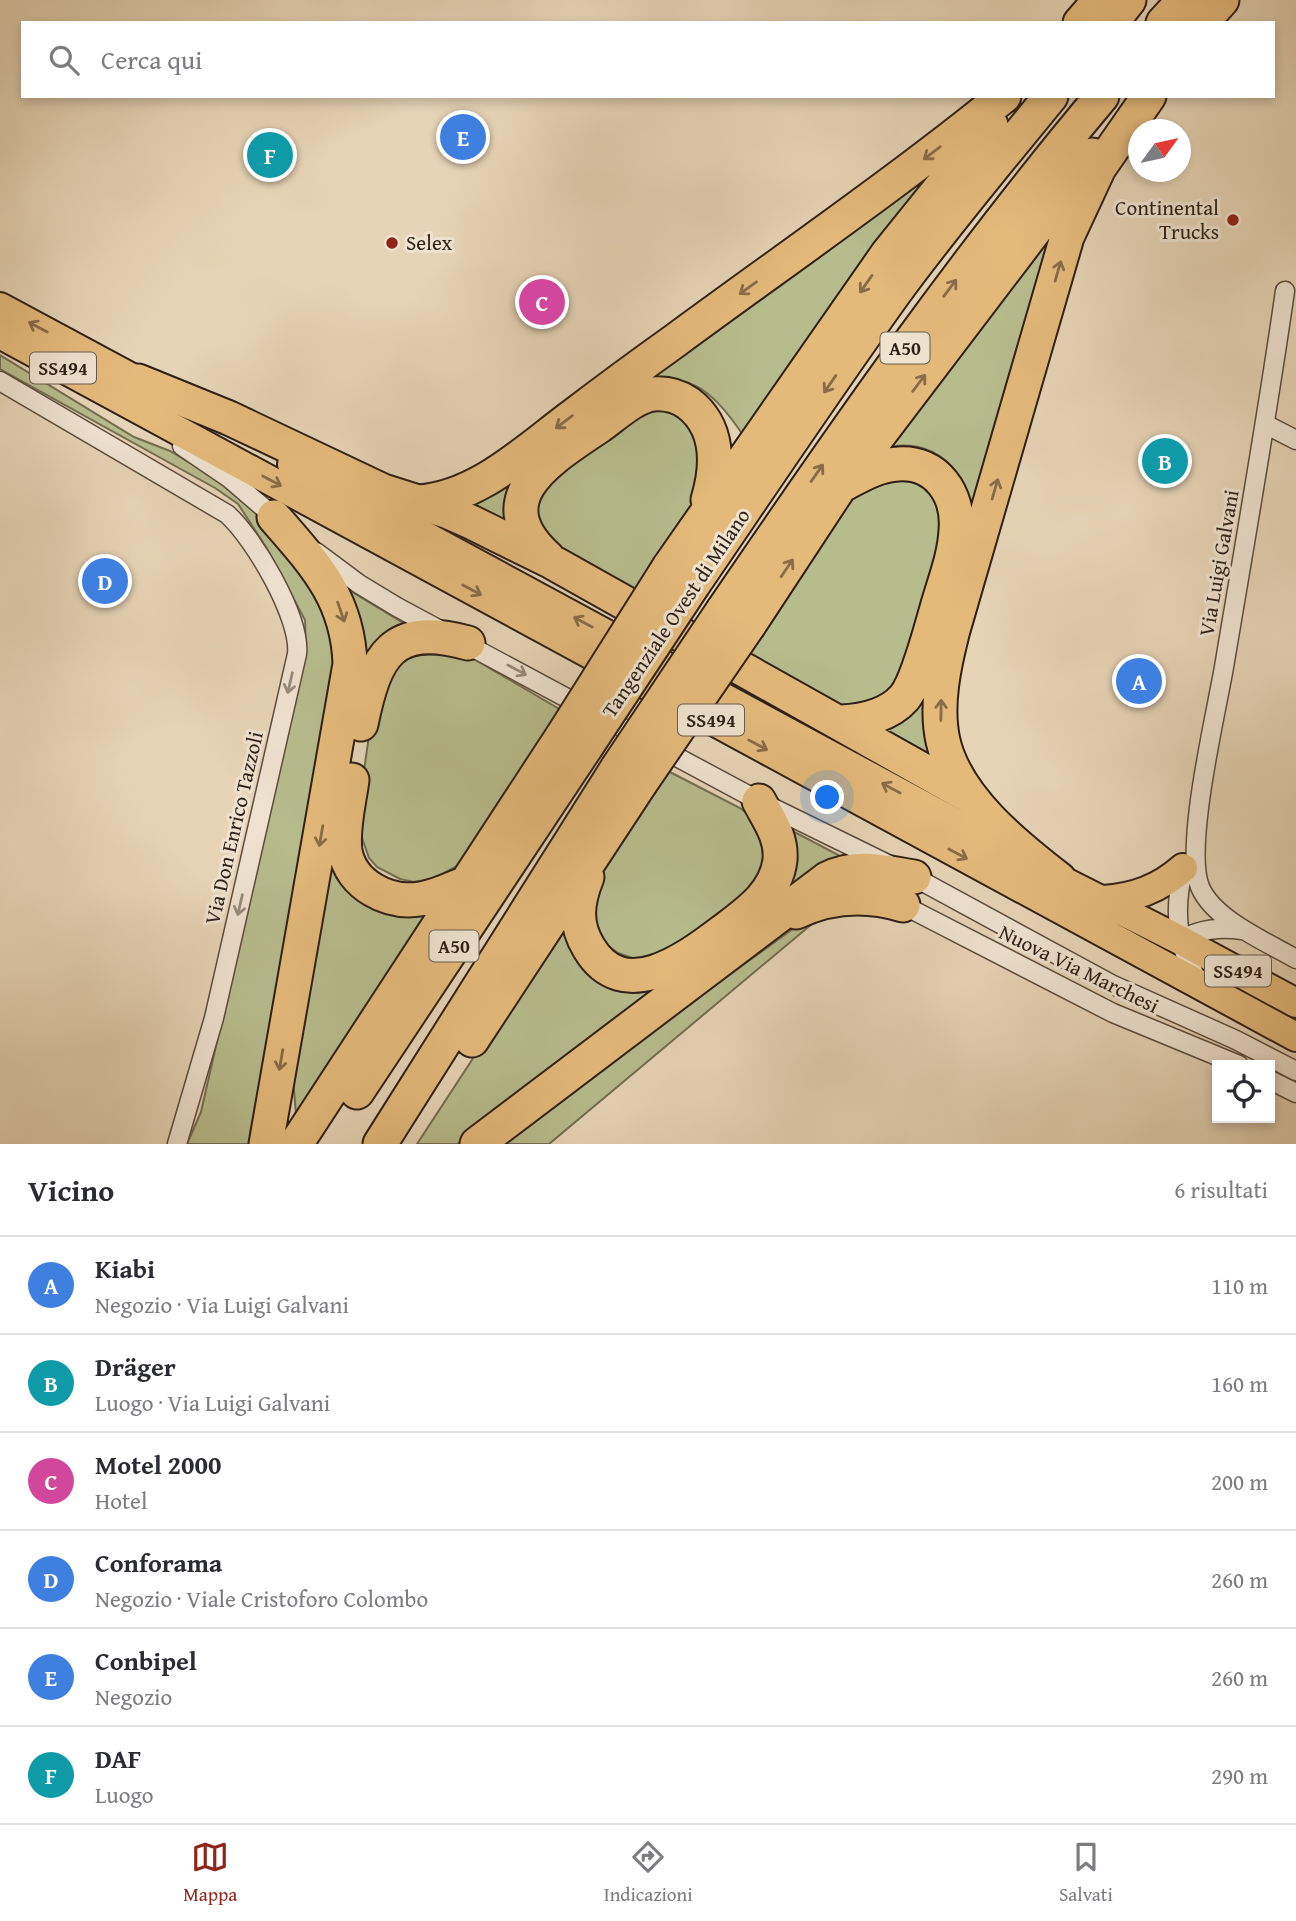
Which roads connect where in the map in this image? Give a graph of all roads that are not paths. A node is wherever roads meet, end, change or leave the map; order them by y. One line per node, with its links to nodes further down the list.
1 (1100, 0): 5 (highway)
2 (1129, 0): 6 (highway)
3 (1184, 0): 7 (highway)
4 (1222, 0): 8 (highway)
5 (1082, 21)
6 (1113, 21)
7 (1165, 21)
8 (1203, 21)
9 (1001, 98): 23 (highway, one-way to 23)
10 (1013, 98): 26 (highway, one-way to 26)
11 (1049, 98): 26 (highway, Tangenziale Ovest di Milano / A50, one-way to 26)
12 (1100, 98): 27 (highway, Tangenziale Ovest di Milano / A50, one-way to 12)
13 (1138, 98): 22 (highway, one-way to 13)
14 (1148, 98): 32 (highway, one-way to 14)
15 (1284, 291): 20 (street, Via Luigi Galvani)
16 (0, 307): 19 (main road, SS494, one-way to 16)
17 (0, 334): 19 (main road, SS494)
18 (0, 382): 51 (street, Via Don Enrico Tazzoli, one-way to 51)
19 (132, 391): 23 (highway); 24 (street); 37 (main road, SS494, one-way to 19); 44 (main road, SS494, one-way to 44)
20 (1265, 424): 21 (street); 34 (street, Via Luigi Galvani)
21 (1296, 440)
22 (841, 485): 27 (highway, one-way to 22); 29 (highway)
23 (418, 502): 25 (highway)
24 (274, 517): 28 (street); 52 (highway, one-way to 52)
25 (552, 562): 26 (highway); 29 (highway)
26 (681, 566): 30 (highway, bridge)
27 (736, 617): 31 (highway, Tangenziale Ovest di Milano / A50, bridge)
28 (468, 643): 33 (street, one-way to 33); 38 (highway)
29 (841, 722): 32 (highway)
30 (575, 741): 38 (highway); 54 (highway, A50)
31 (629, 775): 35 (highway); 55 (highway, Tangenziale Ovest di Milano / A50)
32 (969, 796): 37 (highway)
33 (759, 801): 35 (highway); 39 (street)
34 (1196, 842): 36 (street, Via Luigi Galvani); 41 (street, Via Luigi Galvani)
35 (595, 854): 56 (highway)
36 (1183, 868): 40 (main road); 42 (street, Via Luigi Galvani)
37 (1059, 879): 40 (main road, SS494)
38 (466, 883): 53 (highway)
39 (909, 891): 47 (street, Nuova Via Marchesi); 48 (street); 57 (highway)
40 (1103, 900): 42 (main road, SS494)
41 (1246, 930): 42 (street); 43 (street, Via Luigi Galvani)
42 (1180, 940): 44 (street, Via Luigi Galvani); 45 (main road, SS494)
43 (1296, 959)
44 (1201, 985): 46 (main road, SS494)
45 (1296, 1003)
46 (1296, 1037)
47 (1226, 1060)
48 (1296, 1071)
49 (1275, 1082): 50 (street)
50 (1296, 1093)
51 (177, 1144)
52 (266, 1144)
53 (296, 1144)
54 (322, 1144)
55 (380, 1144)
56 (403, 1144)
57 (477, 1144)

